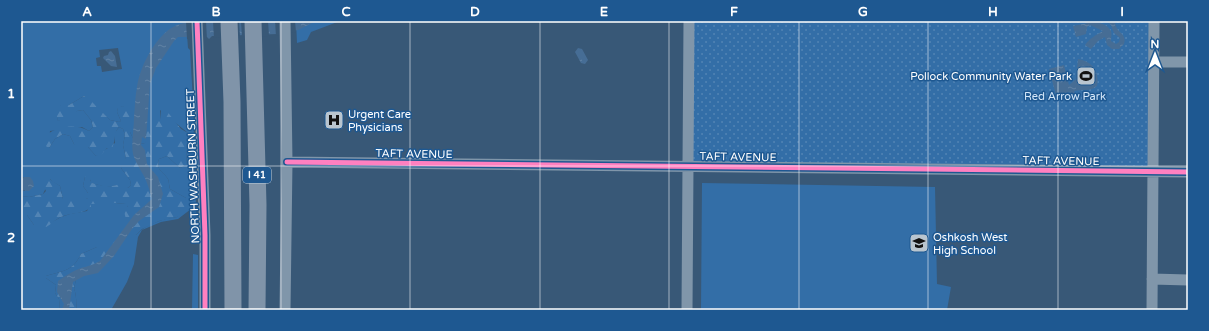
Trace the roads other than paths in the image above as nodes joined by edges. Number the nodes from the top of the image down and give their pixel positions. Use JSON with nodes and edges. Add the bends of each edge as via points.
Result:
{"nodes":[{"id":1,"x":197,"y":21,"type":"edge"},
{"id":2,"x":229,"y":21,"type":"edge"},
{"id":3,"x":253,"y":21,"type":"edge"},
{"id":4,"x":285,"y":21,"type":"edge"},
{"id":5,"x":689,"y":21,"type":"edge"},
{"id":6,"x":1154,"y":21,"type":"edge"},
{"id":7,"x":1154,"y":62,"type":"junction"},
{"id":8,"x":1188,"y":62,"type":"edge"},
{"id":9,"x":287,"y":162,"type":"junction"},
{"id":10,"x":688,"y":166,"type":"junction"},
{"id":11,"x":1152,"y":172,"type":"junction"},
{"id":12,"x":1188,"y":172,"type":"edge"},
{"id":13,"x":1152,"y":279,"type":"junction"},
{"id":14,"x":1188,"y":280,"type":"edge"},
{"id":15,"x":205,"y":310,"type":"edge"},
{"id":16,"x":233,"y":310,"type":"edge"},
{"id":17,"x":257,"y":310,"type":"edge"},
{"id":18,"x":284,"y":310,"type":"edge"},
{"id":19,"x":686,"y":310,"type":"edge"},
{"id":20,"x":1152,"y":310,"type":"edge"}],
"edges":[{"from":1,"to":15,"type":"street","name":"NORTH WASHBURN STREET","via":[[205,235]]},
{"from":2,"to":16,"type":"highway","number":"I 41"},
{"from":3,"to":17,"type":"highway","number":"I 41","via":[[258,205]]},
{"from":4,"to":9,"type":"street"},
{"from":5,"to":10,"type":"street"},
{"from":6,"to":7,"type":"street"},
{"from":7,"to":8,"type":"street"},
{"from":7,"to":11,"type":"street"},
{"from":9,"to":10,"type":"street","name":"TAFT AVENUE"},
{"from":9,"to":18,"type":"street"},
{"from":10,"to":11,"type":"street","name":"TAFT AVENUE"},
{"from":10,"to":19,"type":"street"},
{"from":11,"to":12,"type":"street","name":"TAFT AVENUE"},
{"from":11,"to":13,"type":"street"},
{"from":13,"to":14,"type":"street"},
{"from":13,"to":20,"type":"street"}]}
